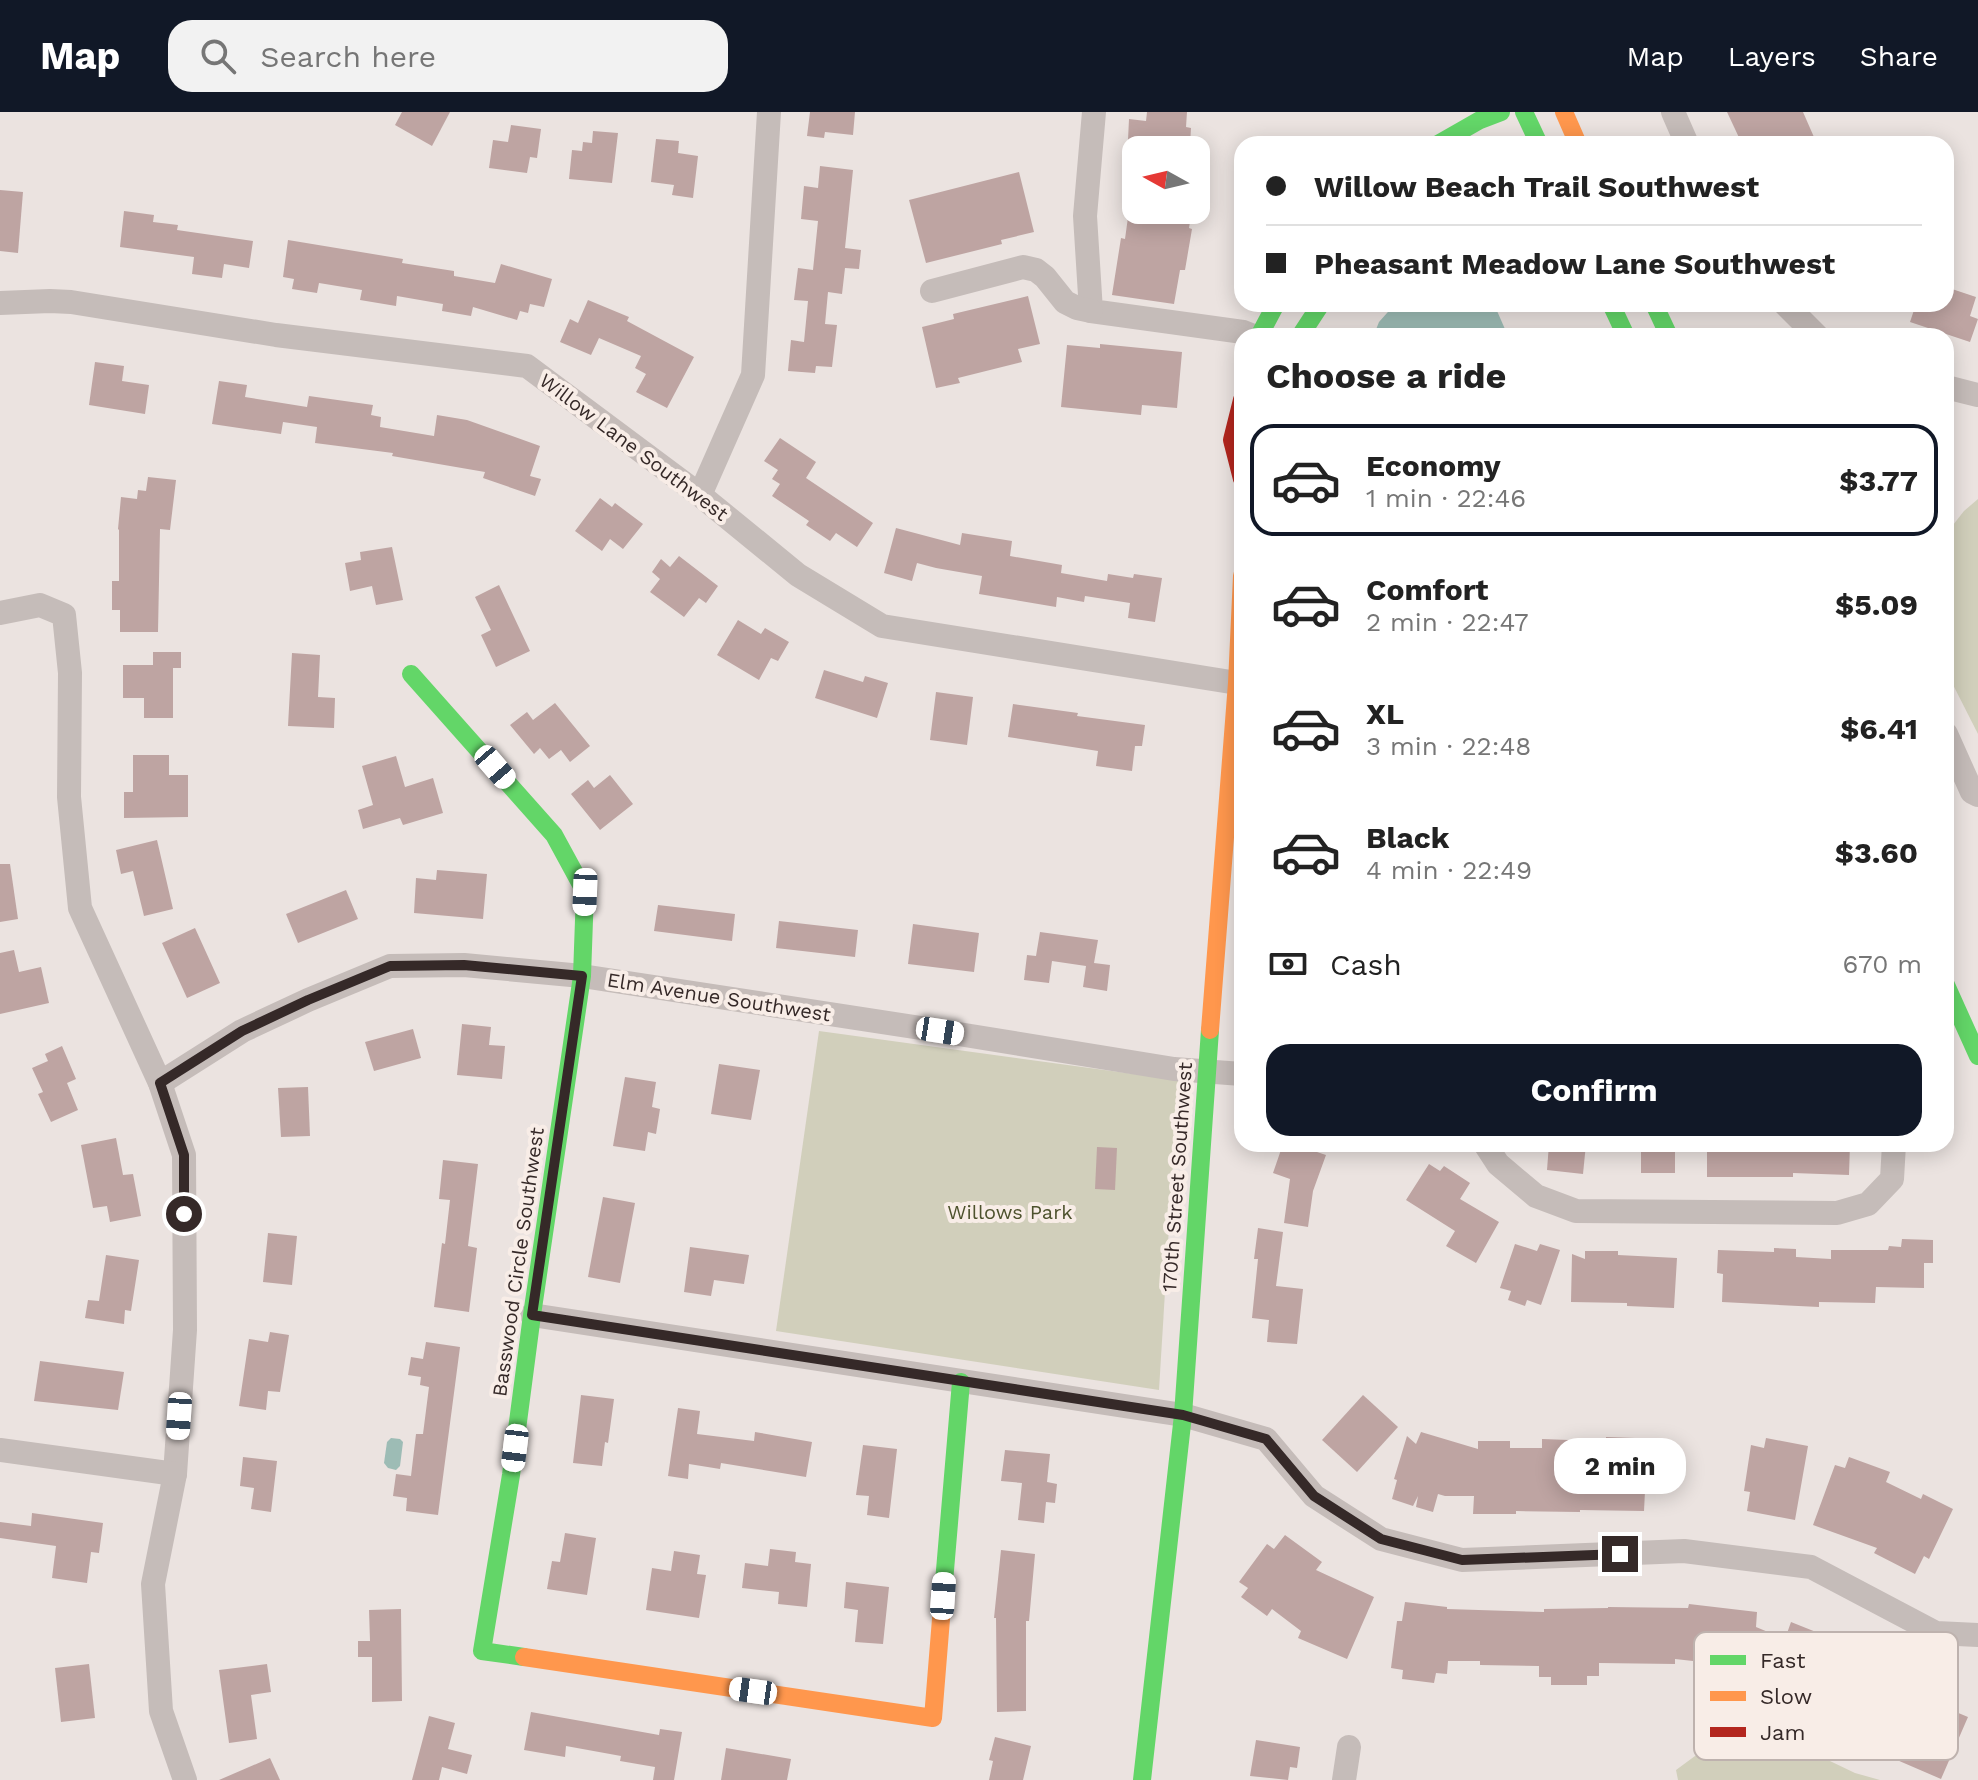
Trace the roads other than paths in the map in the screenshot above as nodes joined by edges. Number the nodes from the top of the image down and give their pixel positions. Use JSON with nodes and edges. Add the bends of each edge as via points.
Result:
{"nodes":[{"id":1,"x":769,"y":112,"type":"edge"},
{"id":2,"x":1094,"y":112,"type":"edge"},
{"id":3,"x":1501,"y":112,"type":"edge"},
{"id":4,"x":1524,"y":112,"type":"edge"},
{"id":5,"x":1673,"y":112,"type":"edge"},
{"id":6,"x":1567,"y":119,"type":"edge"},
{"id":7,"x":1452,"y":136,"type":"edge"},
{"id":8,"x":1533,"y":136,"type":"edge"},
{"id":9,"x":1545,"y":136,"type":"edge"},
{"id":10,"x":1684,"y":136,"type":"edge"},
{"id":11,"x":932,"y":291,"type":"dead end"},
{"id":12,"x":0,"y":303,"type":"edge"},
{"id":13,"x":1091,"y":311,"type":"junction"},
{"id":14,"x":1793,"y":312,"type":"edge"},
{"id":15,"x":1809,"y":328,"type":"edge"},
{"id":16,"x":1234,"y":331,"type":"edge"},
{"id":17,"x":1954,"y":389,"type":"edge"},
{"id":18,"x":1978,"y":395,"type":"edge"},
{"id":19,"x":700,"y":495,"type":"junction"},
{"id":20,"x":0,"y":613,"type":"edge"},
{"id":21,"x":411,"y":674,"type":"dead end"},
{"id":22,"x":1234,"y":683,"type":"edge"},
{"id":23,"x":1234,"y":722,"type":"edge"},
{"id":24,"x":1954,"y":752,"type":"edge"},
{"id":25,"x":1978,"y":795,"type":"edge"},
{"id":26,"x":582,"y":976,"type":"junction"},
{"id":27,"x":1954,"y":1003,"type":"edge"},
{"id":28,"x":1978,"y":1056,"type":"edge"},
{"id":29,"x":1207,"y":1071,"type":"junction"},
{"id":30,"x":1234,"y":1073,"type":"edge"},
{"id":31,"x":160,"y":1083,"type":"junction"},
{"id":32,"x":1490,"y":1152,"type":"edge"},
{"id":33,"x":1894,"y":1152,"type":"edge"},
{"id":34,"x":532,"y":1315,"type":"junction"},
{"id":35,"x":961,"y":1382,"type":"junction"},
{"id":36,"x":1183,"y":1415,"type":"junction"},
{"id":37,"x":0,"y":1450,"type":"edge"},
{"id":38,"x":175,"y":1474,"type":"junction"},
{"id":39,"x":1934,"y":1632,"type":"edge"},
{"id":40,"x":1958,"y":1634,"type":"edge"},
{"id":41,"x":1978,"y":1635,"type":"edge"},
{"id":42,"x":1349,"y":1747,"type":"dead end"},
{"id":43,"x":185,"y":1780,"type":"edge"},
{"id":44,"x":1142,"y":1780,"type":"edge"},
{"id":45,"x":1344,"y":1780,"type":"edge"}],
"edges":[{"from":1,"to":19,"type":"street","via":[[753,375]]},
{"from":2,"to":13,"type":"street","via":[[1085,216]]},
{"from":3,"to":7,"type":"street"},
{"from":4,"to":8,"type":"street"},
{"from":5,"to":10,"type":"street"},
{"from":6,"to":9,"type":"street"},
{"from":11,"to":13,"type":"street","via":[[1023,267],[1045,277],[1065,302]]},
{"from":12,"to":19,"type":"street","name":"Willow Lane Southwest","via":[[71,302],[276,335],[527,366]]},
{"from":13,"to":16,"type":"street"},
{"from":14,"to":15,"type":"street"},
{"from":17,"to":18,"type":"street"},
{"from":19,"to":22,"type":"street","name":"Willow Lane Southwest","via":[[798,575],[882,626]]},
{"from":20,"to":31,"type":"street","via":[[40,605],[64,615],[70,673],[69,797],[80,908]]},
{"from":21,"to":26,"type":"street","name":"Basswood Circle Southwest","via":[[554,835],[585,892]]},
{"from":23,"to":29,"type":"street","name":"170th Street Southwest"},
{"from":24,"to":25,"type":"street"},
{"from":26,"to":29,"type":"street","name":"Elm Avenue Southwest"},
{"from":26,"to":31,"type":"street","name":"Elm Avenue Southwest","via":[[464,965],[390,966],[242,1031]]},
{"from":26,"to":34,"type":"street","name":"Basswood Circle Southwest"},
{"from":27,"to":28,"type":"street"},
{"from":29,"to":30,"type":"street","name":"Elm Avenue Southwest"},
{"from":29,"to":36,"type":"street","name":"170th Street Southwest"},
{"from":31,"to":38,"type":"street","via":[[184,1155],[185,1330]]},
{"from":32,"to":33,"type":"street","via":[[1536,1196],[1576,1211],[1837,1213],[1868,1204],[1892,1179]]},
{"from":34,"to":35,"type":"street"},
{"from":34,"to":35,"type":"street","name":"Basswood Circle Southwest","via":[[482,1651],[933,1718]]},
{"from":35,"to":36,"type":"street"},
{"from":36,"to":39,"type":"street","via":[[1266,1439],[1314,1496],[1381,1539],[1462,1560],[1684,1551],[1811,1567]]},
{"from":36,"to":44,"type":"street","name":"170th Street Southwest"},
{"from":37,"to":38,"type":"street"},
{"from":38,"to":43,"type":"street","via":[[153,1584],[161,1711]]},
{"from":40,"to":41,"type":"street"},
{"from":42,"to":45,"type":"street"}]}
